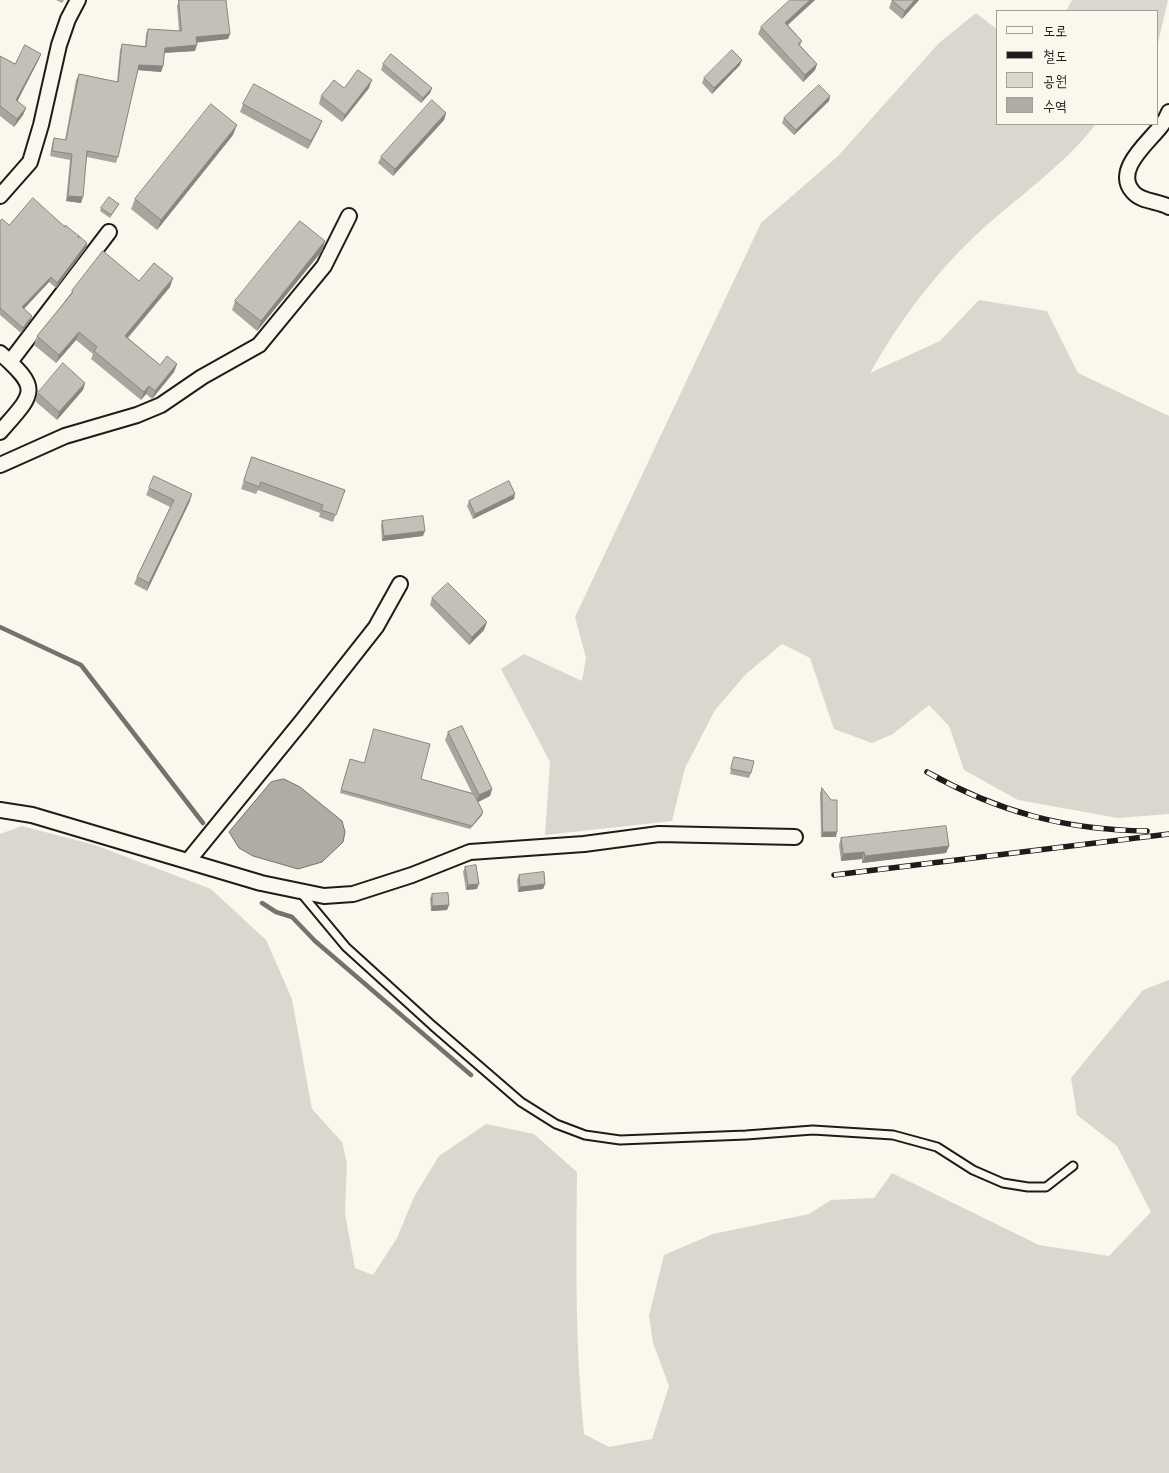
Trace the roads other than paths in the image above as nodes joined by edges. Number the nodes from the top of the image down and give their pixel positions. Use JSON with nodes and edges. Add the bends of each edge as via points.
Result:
{"nodes":[{"id":1,"x":78,"y":0,"type":"edge"},
{"id":2,"x":1169,"y":112,"type":"edge"},
{"id":3,"x":0,"y":196,"type":"edge"},
{"id":4,"x":1169,"y":207,"type":"edge"},
{"id":5,"x":349,"y":216,"type":"dead end"},
{"id":6,"x":110,"y":232,"type":"dead end"},
{"id":7,"x":5,"y":357,"type":"edge"},
{"id":8,"x":0,"y":432,"type":"edge"},
{"id":9,"x":0,"y":465,"type":"edge"},
{"id":10,"x":400,"y":584,"type":"dead end"},
{"id":11,"x":0,"y":810,"type":"edge"},
{"id":12,"x":795,"y":837,"type":"dead end"},
{"id":13,"x":188,"y":861,"type":"junction"},
{"id":14,"x":299,"y":891,"type":"junction"},
{"id":15,"x":1073,"y":1166,"type":"dead end"}],
"edges":[{"from":1,"to":3,"type":"street","via":[[59,45],[30,162]]},
{"from":2,"to":4,"type":"street","via":[[1135,157],[1128,171],[1128,182],[1133,193]]},
{"from":5,"to":9,"type":"street","via":[[324,266],[259,345],[160,405],[65,436]]},
{"from":6,"to":7,"type":"street"},
{"from":7,"to":8,"type":"street","via":[[19,370],[29,386],[29,394]]},
{"from":10,"to":13,"type":"street","via":[[376,627]]},
{"from":11,"to":13,"type":"street","via":[[32,815]]},
{"from":12,"to":14,"type":"street","via":[[659,834],[584,844],[470,852],[353,894],[324,896]]},
{"from":13,"to":14,"type":"street"},
{"from":14,"to":15,"type":"lane","via":[[346,947],[514,1096],[556,1124],[585,1135],[620,1140],[813,1130],[893,1135],[937,1147],[972,1170],[1003,1183],[1028,1187],[1046,1187]]}]}
